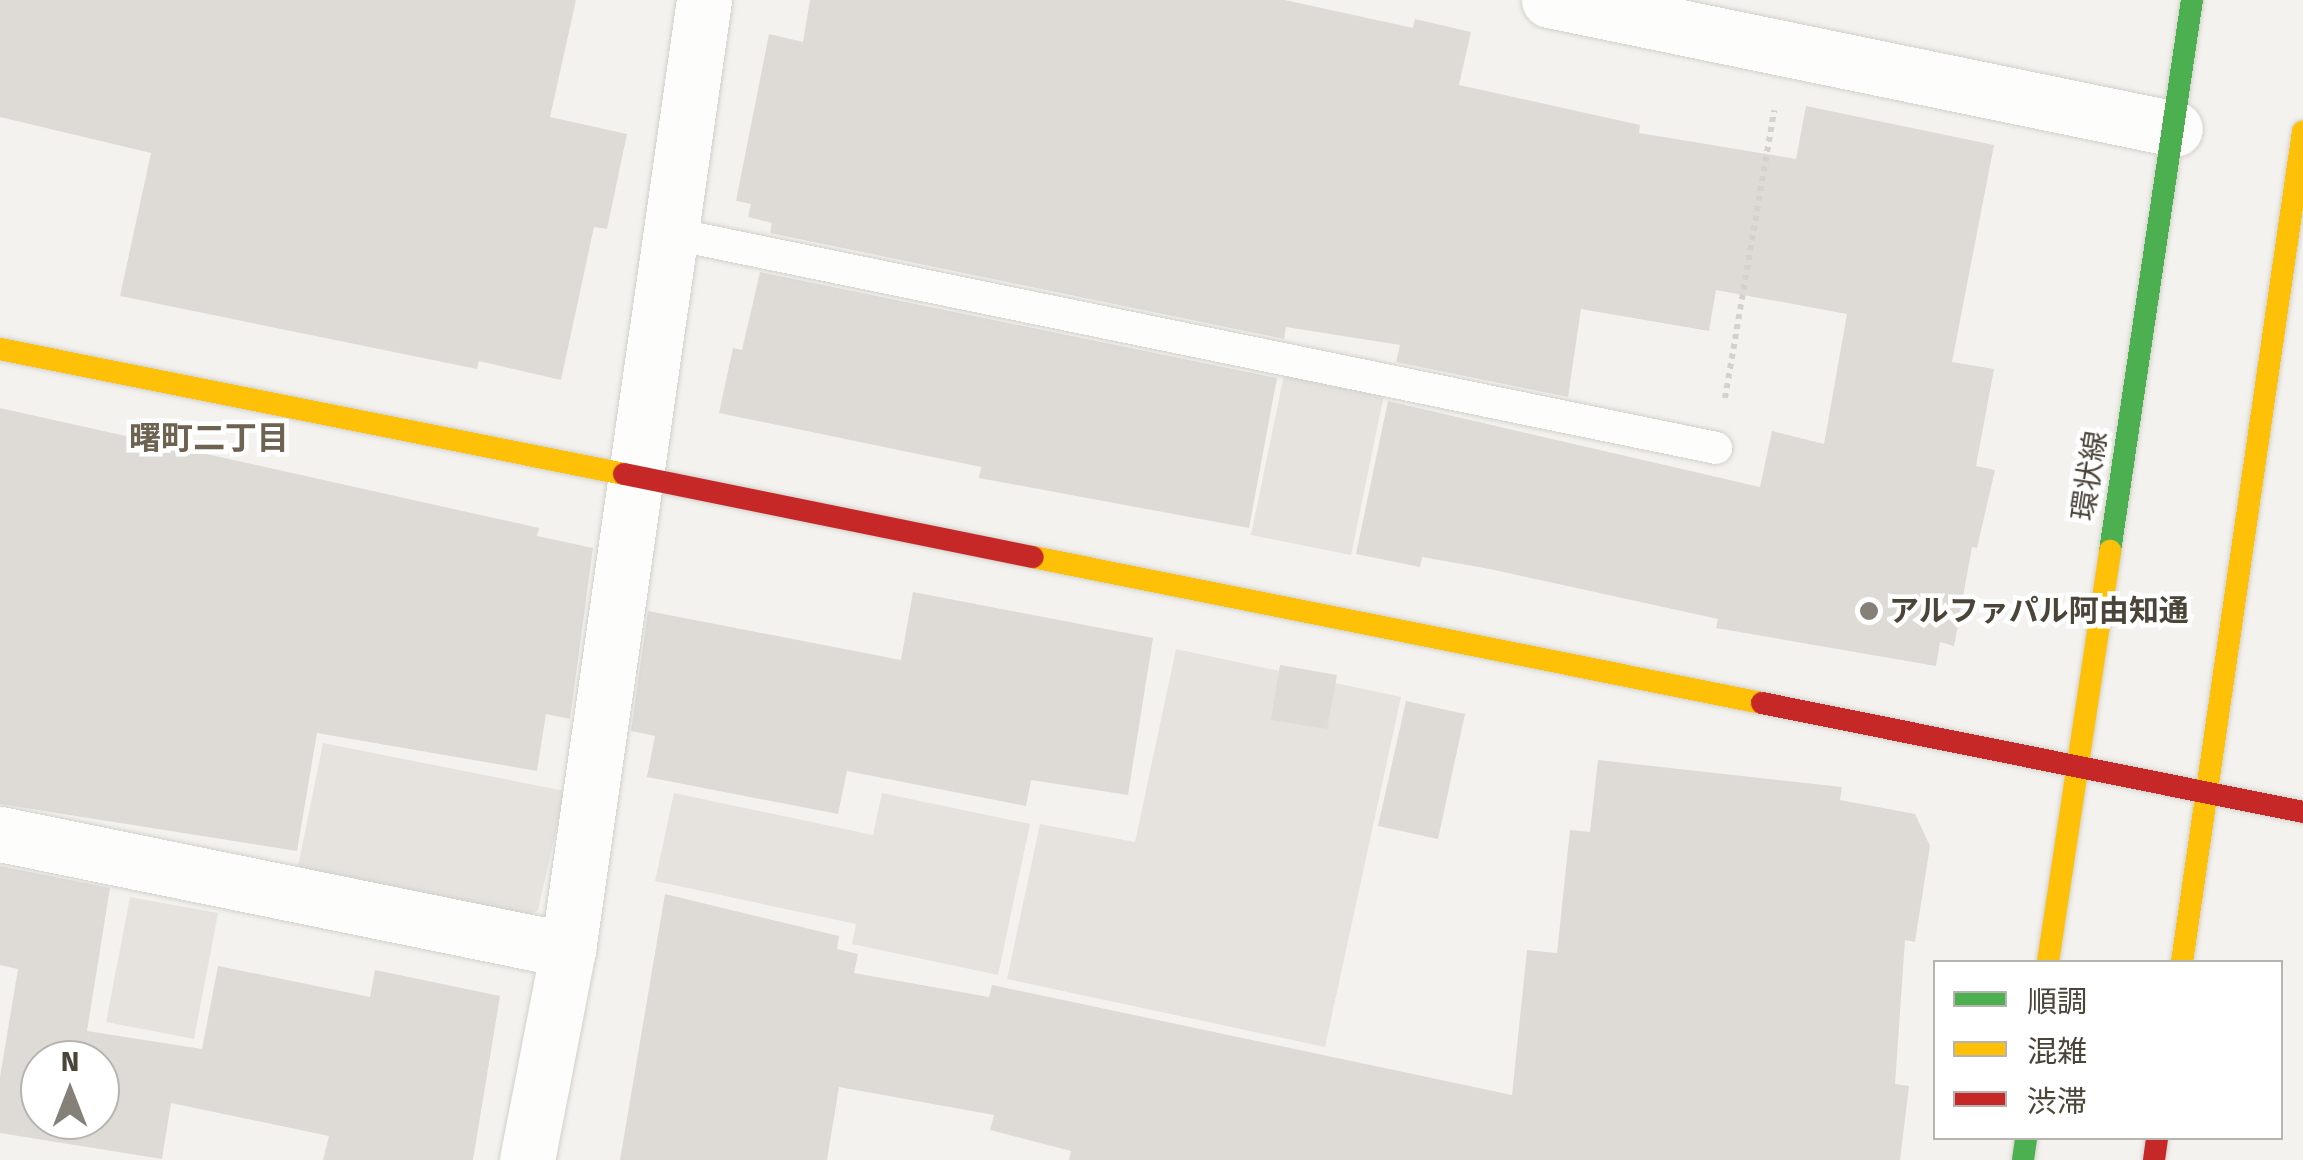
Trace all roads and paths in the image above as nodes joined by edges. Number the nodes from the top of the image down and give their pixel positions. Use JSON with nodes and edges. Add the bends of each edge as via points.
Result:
{"nodes":[{"id":1,"x":704,"y":0,"type":"edge"},
{"id":2,"x":1549,"y":0,"type":"edge"},
{"id":3,"x":2192,"y":0,"type":"edge"},
{"id":4,"x":1614,"y":7,"type":"edge"},
{"id":5,"x":1784,"y":49,"type":"junction"},
{"id":6,"x":2175,"y":129,"type":"junction"},
{"id":7,"x":2302,"y":148,"type":"edge"},
{"id":8,"x":670,"y":233,"type":"junction"},
{"id":9,"x":0,"y":349,"type":"edge"},
{"id":10,"x":1716,"y":448,"type":"joint"},
{"id":11,"x":634,"y":480,"type":"junction"},
{"id":12,"x":2074,"y":763,"type":"junction"},
{"id":13,"x":2207,"y":792,"type":"junction"},
{"id":14,"x":2303,"y":812,"type":"edge"},
{"id":15,"x":0,"y":834,"type":"edge"},
{"id":16,"x":568,"y":950,"type":"junction"},
{"id":17,"x":2048,"y":960,"type":"edge"},
{"id":18,"x":2182,"y":960,"type":"edge"},
{"id":19,"x":526,"y":1160,"type":"edge"}],
"edges":[{"from":1,"to":8,"type":"street"},
{"from":2,"to":4,"type":"street"},
{"from":3,"to":6,"type":"street","name":"環状線"},
{"from":4,"to":5,"type":"street"},
{"from":5,"to":6,"type":"street"},
{"from":5,"to":10,"type":"path"},
{"from":6,"to":12,"type":"street","name":"環状線"},
{"from":7,"to":13,"type":"street"},
{"from":8,"to":10,"type":"lane"},
{"from":8,"to":11,"type":"street"},
{"from":9,"to":11,"type":"street"},
{"from":11,"to":12,"type":"street"},
{"from":11,"to":16,"type":"street"},
{"from":12,"to":13,"type":"street"},
{"from":12,"to":17,"type":"street","name":"環状線"},
{"from":13,"to":14,"type":"street"},
{"from":13,"to":18,"type":"street"},
{"from":15,"to":16,"type":"street"},
{"from":16,"to":19,"type":"street"}]}
